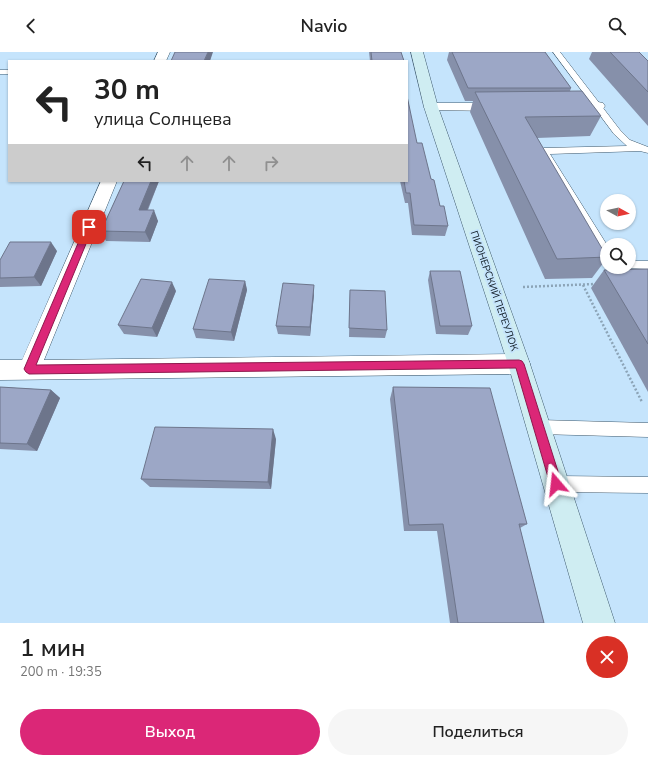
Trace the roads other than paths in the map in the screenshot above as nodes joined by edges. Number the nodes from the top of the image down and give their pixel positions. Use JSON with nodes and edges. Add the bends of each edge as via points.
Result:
{"nodes":[{"id":1,"x":417,"y":52,"type":"edge"},
{"id":2,"x":556,"y":52,"type":"edge"},
{"id":3,"x":551,"y":106,"type":"edge"},
{"id":4,"x":598,"y":106,"type":"junction"},
{"id":5,"x":431,"y":107,"type":"junction"},
{"id":6,"x":512,"y":107,"type":"edge"},
{"id":7,"x":644,"y":149,"type":"edge"},
{"id":8,"x":109,"y":182,"type":"edge"},
{"id":9,"x":600,"y":243,"type":"edge"},
{"id":10,"x":636,"y":265,"type":"edge"},
{"id":11,"x":648,"y":265,"type":"edge"},
{"id":12,"x":519,"y":364,"type":"junction"},
{"id":13,"x":29,"y":369,"type":"junction"},
{"id":14,"x":0,"y":370,"type":"edge"},
{"id":15,"x":539,"y":427,"type":"junction"},
{"id":16,"x":648,"y":430,"type":"edge"},
{"id":17,"x":556,"y":484,"type":"junction"},
{"id":18,"x":648,"y":485,"type":"edge"},
{"id":19,"x":599,"y":623,"type":"edge"}],
"edges":[{"from":1,"to":5,"type":"street","name":"ПИОНЕРСКИЙ ПЕРЕУЛОК"},
{"from":2,"to":4,"type":"lane"},
{"from":3,"to":4,"type":"street"},
{"from":4,"to":7,"type":"lane","via":[[627,142]]},
{"from":5,"to":6,"type":"street"},
{"from":5,"to":12,"type":"street","name":"ПИОНЕРСКИЙ ПЕРЕУЛОК"},
{"from":7,"to":9,"type":"lane","via":[[544,151]]},
{"from":8,"to":13,"type":"street"},
{"from":10,"to":11,"type":"lane"},
{"from":12,"to":13,"type":"street"},
{"from":12,"to":15,"type":"street","name":"ПИОНЕРСКИЙ ПЕРЕУЛОК"},
{"from":13,"to":14,"type":"street"},
{"from":15,"to":16,"type":"lane"},
{"from":15,"to":17,"type":"street","name":"ПИОНЕРСКИЙ ПЕРЕУЛОК"},
{"from":17,"to":18,"type":"lane"},
{"from":17,"to":19,"type":"street","name":"ПИОНЕРСКИЙ ПЕРЕУЛОК"}]}
